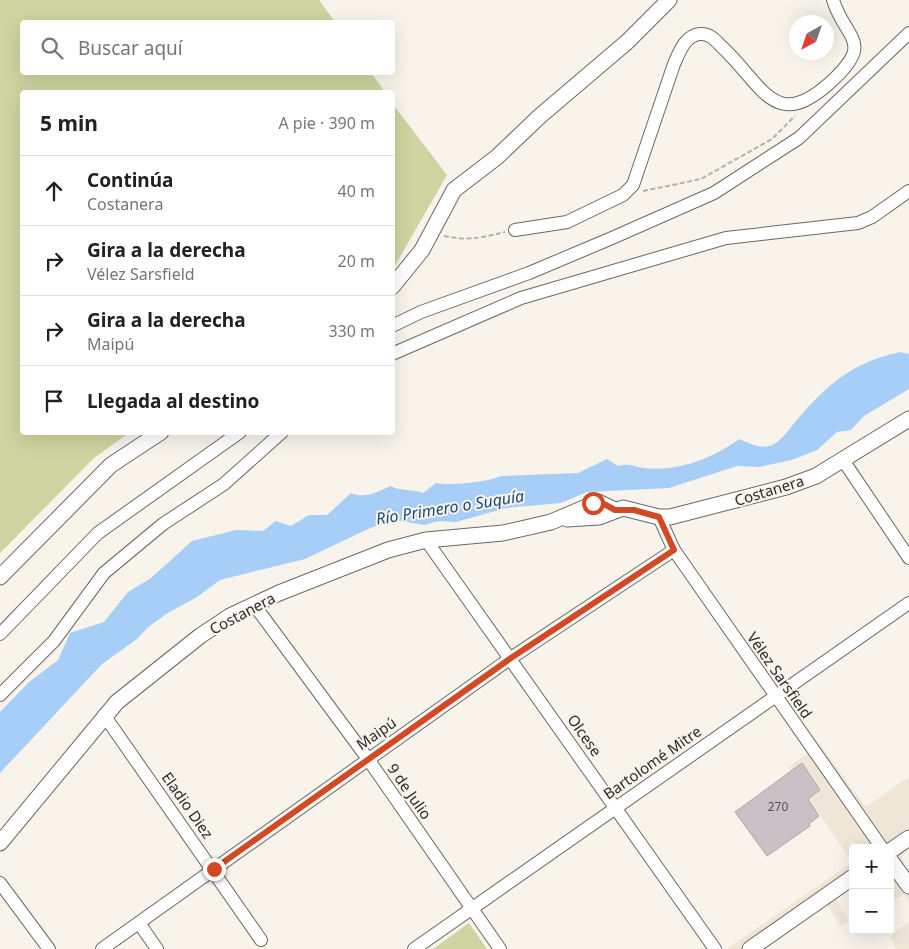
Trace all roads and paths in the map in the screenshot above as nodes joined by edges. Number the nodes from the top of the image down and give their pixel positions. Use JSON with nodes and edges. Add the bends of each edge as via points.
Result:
{"nodes":[{"id":1,"x":669,"y":0,"type":"edge"},
{"id":2,"x":833,"y":0,"type":"edge"},
{"id":3,"x":909,"y":34,"type":"edge"},
{"id":4,"x":812,"y":98,"type":"junction"},
{"id":5,"x":909,"y":191,"type":"edge"},
{"id":6,"x":623,"y":195,"type":"junction"},
{"id":7,"x":514,"y":230,"type":"joint"},
{"id":8,"x":432,"y":234,"type":"junction"},
{"id":9,"x":395,"y":283,"type":"edge"},
{"id":10,"x":395,"y":325,"type":"edge"},
{"id":11,"x":395,"y":353,"type":"edge"},
{"id":12,"x":909,"y":419,"type":"edge"},
{"id":13,"x":156,"y":435,"type":"edge"},
{"id":14,"x":236,"y":435,"type":"edge"},
{"id":15,"x":279,"y":435,"type":"edge"},
{"id":16,"x":843,"y":460,"type":"junction"},
{"id":17,"x":659,"y":517,"type":"junction"},
{"id":18,"x":426,"y":540,"type":"junction"},
{"id":19,"x":674,"y":550,"type":"junction"},
{"id":20,"x":909,"y":558,"type":"edge"},
{"id":21,"x":0,"y":577,"type":"edge"},
{"id":22,"x":909,"y":603,"type":"edge"},
{"id":23,"x":255,"y":606,"type":"junction"},
{"id":24,"x":0,"y":634,"type":"edge"},
{"id":25,"x":511,"y":658,"type":"junction"},
{"id":26,"x":0,"y":695,"type":"edge"},
{"id":27,"x":774,"y":695,"type":"junction"},
{"id":28,"x":104,"y":716,"type":"junction"},
{"id":29,"x":368,"y":759,"type":"junction"},
{"id":30,"x":616,"y":808,"type":"junction"},
{"id":31,"x":909,"y":838,"type":"edge"},
{"id":32,"x":0,"y":842,"type":"edge"},
{"id":33,"x":879,"y":844,"type":"edge"},
{"id":34,"x":894,"y":848,"type":"edge"},
{"id":35,"x":894,"y":865,"type":"edge"},
{"id":36,"x":214,"y":869,"type":"junction"},
{"id":37,"x":849,"y":880,"type":"edge"},
{"id":38,"x":0,"y":883,"type":"edge"},
{"id":39,"x":909,"y":886,"type":"edge"},
{"id":40,"x":471,"y":909,"type":"junction"},
{"id":41,"x":139,"y":923,"type":"junction"},
{"id":42,"x":262,"y":940,"type":"dead end"},
{"id":43,"x":49,"y":949,"type":"edge"},
{"id":44,"x":102,"y":949,"type":"edge"},
{"id":45,"x":157,"y":949,"type":"edge"},
{"id":46,"x":414,"y":949,"type":"edge"},
{"id":47,"x":500,"y":949,"type":"edge"},
{"id":48,"x":715,"y":949,"type":"edge"},
{"id":49,"x":750,"y":949,"type":"edge"}],
"edges":[{"from":1,"to":8,"type":"street","via":[[627,42],[484,169],[454,190]]},
{"from":2,"to":4,"type":"street","via":[[852,35],[853,56],[850,64]]},
{"from":3,"to":10,"type":"street","via":[[799,138],[714,193],[529,273]]},
{"from":4,"to":6,"type":"path","via":[[772,139],[701,178]]},
{"from":4,"to":6,"type":"street","via":[[781,105],[767,97],[710,36],[700,34],[692,37],[682,46],[674,64],[633,185]]},
{"from":5,"to":11,"type":"street","via":[[858,223],[726,238],[521,298]]},
{"from":6,"to":7,"type":"street","via":[[567,222]]},
{"from":7,"to":8,"type":"path","via":[[479,240]]},
{"from":8,"to":9,"type":"street"},
{"from":12,"to":16,"type":"street","name":"Costanera"},
{"from":13,"to":21,"type":"street","via":[[111,465]]},
{"from":14,"to":24,"type":"street","via":[[98,534]]},
{"from":15,"to":26,"type":"street","via":[[224,484],[163,524],[104,573],[54,641]]},
{"from":16,"to":17,"type":"street","name":"Costanera","via":[[816,476],[786,487]]},
{"from":16,"to":20,"type":"street"},
{"from":17,"to":18,"type":"street","name":"Costanera","via":[[634,510],[615,510],[598,502],[563,519],[503,533]]},
{"from":17,"to":19,"type":"street","name":"Vélez Sarsfield"},
{"from":18,"to":23,"type":"street","name":"Costanera","via":[[388,550],[279,593]]},
{"from":18,"to":25,"type":"street","name":"Olcese"},
{"from":19,"to":25,"type":"street","name":"Maipú"},
{"from":19,"to":27,"type":"street","name":"Vélez Sarsfield"},
{"from":22,"to":27,"type":"street","name":"Bartolomé Mitre"},
{"from":23,"to":28,"type":"street","name":"Costanera","via":[[230,616],[200,636]]},
{"from":23,"to":29,"type":"street","name":"9 de Julio"},
{"from":25,"to":29,"type":"street","name":"Maipú"},
{"from":25,"to":30,"type":"street","name":"Olcese"},
{"from":27,"to":30,"type":"street","name":"Bartolomé Mitre"},
{"from":27,"to":33,"type":"street","name":"Vélez Sarsfield"},
{"from":28,"to":32,"type":"street","name":"Costanera"},
{"from":28,"to":36,"type":"street","name":"Eladio Diez"},
{"from":29,"to":36,"type":"street","name":"Maipú"},
{"from":29,"to":40,"type":"street","name":"9 de Julio"},
{"from":30,"to":40,"type":"street","name":"Bartolomé Mitre"},
{"from":30,"to":48,"type":"street","name":"Olcese"},
{"from":31,"to":34,"type":"street"},
{"from":35,"to":39,"type":"street"},
{"from":36,"to":41,"type":"street","name":"Maipú"},
{"from":36,"to":42,"type":"street","name":"Eladio Diez"},
{"from":37,"to":49,"type":"street"},
{"from":38,"to":43,"type":"street"},
{"from":40,"to":46,"type":"street","name":"Bartolomé Mitre"},
{"from":40,"to":47,"type":"street","name":"9 de Julio"},
{"from":41,"to":44,"type":"street","name":"Maipú"},
{"from":41,"to":45,"type":"street"}]}
